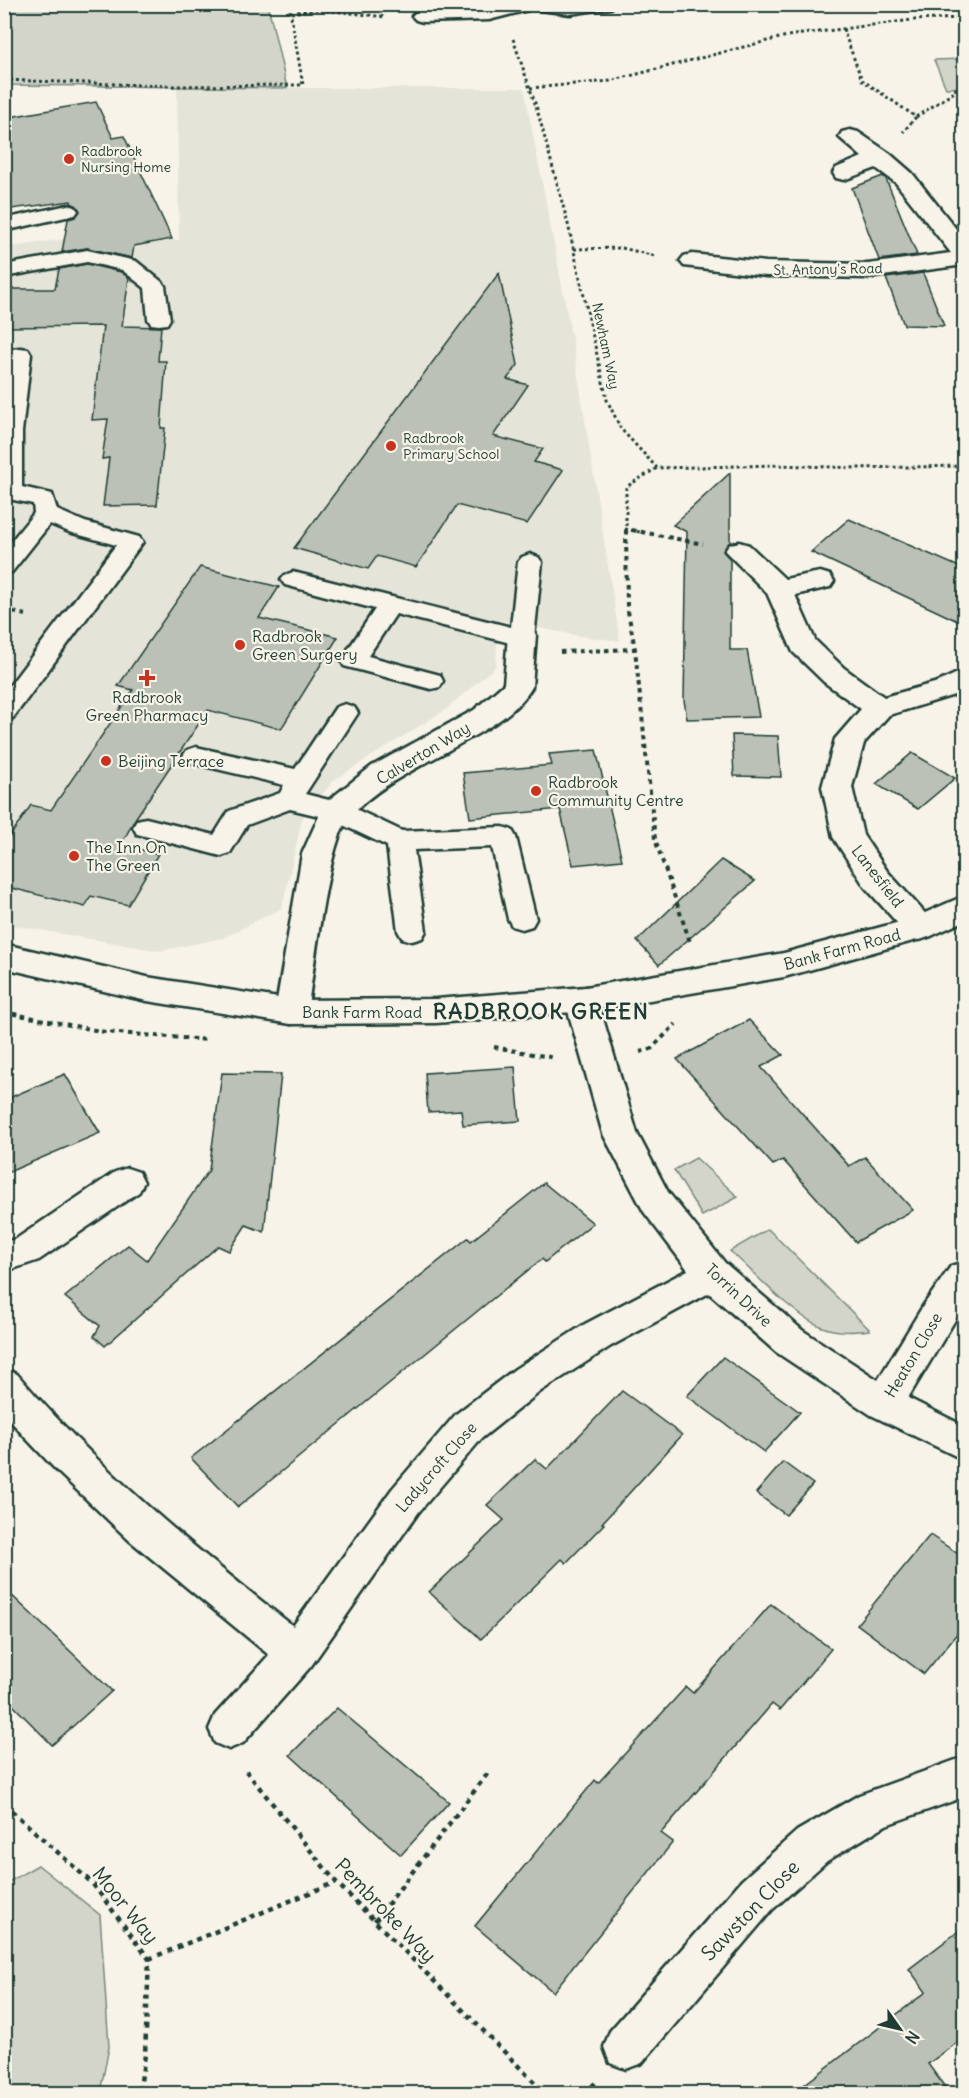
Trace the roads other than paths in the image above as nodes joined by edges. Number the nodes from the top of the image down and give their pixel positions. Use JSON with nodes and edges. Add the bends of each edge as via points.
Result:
{"nodes":[{"id":1,"x":527,"y":4,"type":"edge"},
{"id":2,"x":537,"y":4,"type":"edge"},
{"id":3,"x":604,"y":4,"type":"edge"},
{"id":4,"x":423,"y":16,"type":"road end"},
{"id":5,"x":850,"y":137,"type":"dead end"},
{"id":6,"x":881,"y":158,"type":"junction"},
{"id":7,"x":844,"y":173,"type":"dead end"},
{"id":8,"x":68,"y":212,"type":"dead end"},
{"id":9,"x":4,"y":225,"type":"edge"},
{"id":10,"x":964,"y":256,"type":"edge"},
{"id":11,"x":692,"y":261,"type":"road end"},
{"id":12,"x":4,"y":271,"type":"edge"},
{"id":13,"x":159,"y":319,"type":"dead end"},
{"id":14,"x":20,"y":354,"type":"dead end"},
{"id":15,"x":8,"y":491,"type":"edge"},
{"id":16,"x":46,"y":514,"type":"junction"},
{"id":17,"x":739,"y":551,"type":"road end"},
{"id":18,"x":530,"y":562,"type":"dead end"},
{"id":19,"x":4,"y":567,"type":"edge"},
{"id":20,"x":293,"y":580,"type":"dead end"},
{"id":21,"x":820,"y":581,"type":"dead end"},
{"id":22,"x":779,"y":590,"type":"junction"},
{"id":23,"x":390,"y":605,"type":"junction"},
{"id":24,"x":522,"y":636,"type":"junction"},
{"id":25,"x":964,"y":680,"type":"edge"},
{"id":26,"x":431,"y":681,"type":"dead end"},
{"id":27,"x":879,"y":708,"type":"junction"},
{"id":28,"x":4,"y":712,"type":"edge"},
{"id":29,"x":345,"y":713,"type":"dead end"},
{"id":30,"x":196,"y":756,"type":"dead end"},
{"id":31,"x":295,"y":789,"type":"junction"},
{"id":32,"x":336,"y":811,"type":"junction"},
{"id":33,"x":146,"y":827,"type":"dead end"},
{"id":34,"x":399,"y":841,"type":"junction"},
{"id":35,"x":964,"y":908,"type":"edge"},
{"id":36,"x":522,"y":919,"type":"dead end"},
{"id":37,"x":920,"y":928,"type":"junction"},
{"id":38,"x":412,"y":931,"type":"dead end"},
{"id":39,"x":4,"y":956,"type":"edge"},
{"id":40,"x":586,"y":999,"type":"junction"},
{"id":41,"x":291,"y":1012,"type":"junction"},
{"id":42,"x":127,"y":1182,"type":"dead end"},
{"id":43,"x":4,"y":1257,"type":"edge"},
{"id":44,"x":712,"y":1274,"type":"junction"},
{"id":45,"x":964,"y":1277,"type":"edge"},
{"id":46,"x":4,"y":1385,"type":"edge"},
{"id":47,"x":884,"y":1404,"type":"junction"},
{"id":48,"x":964,"y":1444,"type":"edge"},
{"id":49,"x":297,"y":1653,"type":"junction"},
{"id":50,"x":229,"y":1729,"type":"road end"},
{"id":51,"x":964,"y":1777,"type":"edge"},
{"id":52,"x":626,"y":2047,"type":"dead end"}],
"edges":[{"from":1,"to":4,"type":"street","via":[[503,13]]},
{"from":2,"to":3,"type":"street","via":[[577,9]]},
{"from":5,"to":6,"type":"street"},
{"from":6,"to":7,"type":"street"},
{"from":6,"to":10,"type":"street","via":[[904,178]]},
{"from":8,"to":9,"type":"lane"},
{"from":10,"to":11,"type":"street","name":"St. Antony's Road","via":[[868,271],[766,269]]},
{"from":12,"to":13,"type":"lane","via":[[87,256],[129,265],[155,286]]},
{"from":14,"to":15,"type":"lane"},
{"from":15,"to":16,"type":"lane","via":[[44,499]]},
{"from":16,"to":19,"type":"lane"},
{"from":16,"to":28,"type":"lane","via":[[131,542]]},
{"from":17,"to":22,"type":"street"},
{"from":18,"to":24,"type":"lane"},
{"from":20,"to":23,"type":"lane"},
{"from":21,"to":22,"type":"street"},
{"from":22,"to":27,"type":"street","via":[[803,645],[834,675]]},
{"from":23,"to":24,"type":"lane"},
{"from":23,"to":26,"type":"lane","via":[[353,660]]},
{"from":24,"to":32,"type":"street","name":"Calverton Way","via":[[518,687],[484,717],[383,773]]},
{"from":25,"to":27,"type":"street","via":[[948,689]]},
{"from":27,"to":37,"type":"street","name":"Lanesfield","via":[[850,739],[837,787],[848,837],[876,879]]},
{"from":29,"to":31,"type":"lane"},
{"from":30,"to":31,"type":"lane"},
{"from":31,"to":32,"type":"lane"},
{"from":31,"to":33,"type":"lane","via":[[238,818],[221,846]]},
{"from":32,"to":34,"type":"lane"},
{"from":32,"to":41,"type":"street","name":"Calverton Way","via":[[317,854]]},
{"from":34,"to":36,"type":"lane","via":[[502,837]]},
{"from":34,"to":38,"type":"lane"},
{"from":35,"to":37,"type":"street","name":"Bank Farm Road"},
{"from":37,"to":40,"type":"street","name":"Bank Farm Road","via":[[784,965]]},
{"from":39,"to":41,"type":"street","name":"Bank Farm Road","via":[[147,988]]},
{"from":40,"to":41,"type":"street","name":"Bank Farm Road","via":[[436,1011]]},
{"from":40,"to":44,"type":"street","name":"Torrin Drive","via":[[582,1004],[620,1134],[656,1202]]},
{"from":42,"to":43,"type":"street","via":[[27,1250]]},
{"from":44,"to":47,"type":"street","name":"Torrin Drive","via":[[789,1341]]},
{"from":44,"to":49,"type":"street","name":"Ladycroft Close","via":[[598,1335],[528,1380],[469,1426],[405,1501]]},
{"from":45,"to":47,"type":"street","name":"Heaton Close"},
{"from":46,"to":49,"type":"street","via":[[85,1476],[151,1536]]},
{"from":47,"to":48,"type":"street","name":"Torrin Drive"},
{"from":49,"to":50,"type":"street","name":"Ladycroft Close"},
{"from":51,"to":52,"type":"street","name":"Sawston Close","via":[[874,1809],[812,1846],[758,1895]]}]}
